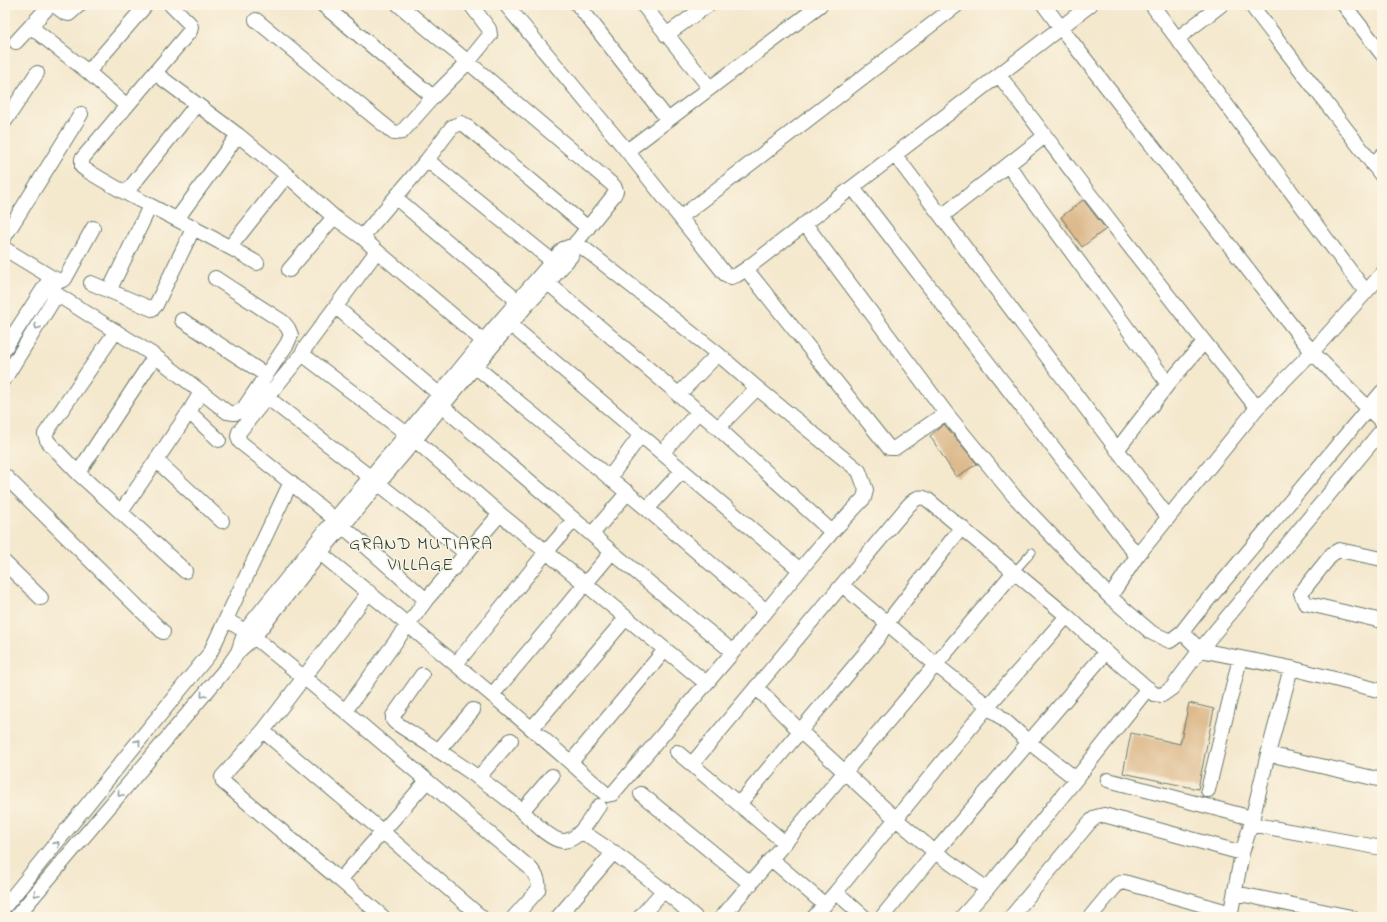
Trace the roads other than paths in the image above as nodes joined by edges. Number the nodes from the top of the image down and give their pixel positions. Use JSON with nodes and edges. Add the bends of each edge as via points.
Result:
{"nodes":[{"id":1,"x":50,"y":5,"type":"edge"},
{"id":2,"x":54,"y":5,"type":"edge"},
{"id":3,"x":79,"y":5,"type":"edge"},
{"id":4,"x":146,"y":5,"type":"edge"},
{"id":5,"x":171,"y":5,"type":"edge"},
{"id":6,"x":323,"y":5,"type":"edge"},
{"id":7,"x":399,"y":5,"type":"edge"},
{"id":8,"x":470,"y":5,"type":"edge"},
{"id":9,"x":506,"y":5,"type":"edge"},
{"id":10,"x":578,"y":5,"type":"edge"},
{"id":11,"x":643,"y":5,"type":"edge"},
{"id":12,"x":708,"y":5,"type":"edge"},
{"id":13,"x":820,"y":5,"type":"edge"},
{"id":14,"x":957,"y":5,"type":"edge"},
{"id":15,"x":1044,"y":5,"type":"edge"},
{"id":16,"x":1090,"y":5,"type":"edge"},
{"id":17,"x":1152,"y":5,"type":"edge"},
{"id":18,"x":1220,"y":5,"type":"edge"},
{"id":19,"x":1251,"y":5,"type":"edge"},
{"id":20,"x":1344,"y":5,"type":"edge"},
{"id":21,"x":256,"y":20,"type":"dead end"},
{"id":22,"x":31,"y":27,"type":"junction"},
{"id":23,"x":1061,"y":28,"type":"junction"},
{"id":24,"x":666,"y":35,"type":"junction"},
{"id":25,"x":1178,"y":38,"type":"junction"},
{"id":26,"x":16,"y":42,"type":"dead end"},
{"id":27,"x":1382,"y":54,"type":"edge"},
{"id":28,"x":468,"y":62,"type":"junction"},
{"id":29,"x":88,"y":72,"type":"junction"},
{"id":30,"x":37,"y":73,"type":"dead end"},
{"id":31,"x":155,"y":73,"type":"junction"},
{"id":32,"x":999,"y":75,"type":"junction"},
{"id":33,"x":710,"y":88,"type":"junction"},
{"id":34,"x":433,"y":97,"type":"junction"},
{"id":35,"x":197,"y":104,"type":"junction"},
{"id":36,"x":127,"y":106,"type":"junction"},
{"id":37,"x":81,"y":114,"type":"dead end"},
{"id":38,"x":668,"y":120,"type":"junction"},
{"id":39,"x":5,"y":121,"type":"edge"},
{"id":40,"x":238,"y":135,"type":"junction"},
{"id":41,"x":1045,"y":136,"type":"junction"},
{"id":42,"x":627,"y":151,"type":"junction"},
{"id":43,"x":895,"y":155,"type":"junction"},
{"id":44,"x":427,"y":160,"type":"junction"},
{"id":45,"x":1378,"y":160,"type":"edge"},
{"id":46,"x":1008,"y":165,"type":"junction"},
{"id":47,"x":287,"y":175,"type":"junction"},
{"id":48,"x":1382,"y":176,"type":"edge"},
{"id":49,"x":852,"y":188,"type":"junction"},
{"id":50,"x":126,"y":193,"type":"junction"},
{"id":51,"x":396,"y":198,"type":"junction"},
{"id":52,"x":150,"y":206,"type":"junction"},
{"id":53,"x":942,"y":216,"type":"junction"},
{"id":54,"x":334,"y":217,"type":"junction"},
{"id":55,"x":680,"y":217,"type":"junction"},
{"id":56,"x":177,"y":219,"type":"junction"},
{"id":57,"x":805,"y":224,"type":"junction"},
{"id":58,"x":194,"y":227,"type":"junction"},
{"id":59,"x":93,"y":228,"type":"dead end"},
{"id":60,"x":588,"y":228,"type":"junction"},
{"id":61,"x":5,"y":236,"type":"edge"},
{"id":62,"x":362,"y":237,"type":"junction"},
{"id":63,"x":575,"y":244,"type":"junction"},
{"id":64,"x":230,"y":247,"type":"junction"},
{"id":65,"x":5,"y":249,"type":"edge"},
{"id":66,"x":377,"y":251,"type":"junction"},
{"id":67,"x":257,"y":263,"type":"dead end"},
{"id":68,"x":557,"y":264,"type":"junction"},
{"id":69,"x":289,"y":270,"type":"dead end"},
{"id":70,"x":746,"y":270,"type":"junction"},
{"id":71,"x":1382,"y":274,"type":"edge"},
{"id":72,"x":216,"y":278,"type":"dead end"},
{"id":73,"x":48,"y":282,"type":"junction"},
{"id":74,"x":91,"y":283,"type":"dead end"},
{"id":75,"x":548,"y":283,"type":"junction"},
{"id":76,"x":108,"y":291,"type":"junction"},
{"id":77,"x":1366,"y":292,"type":"junction"},
{"id":78,"x":57,"y":294,"type":"junction"},
{"id":79,"x":521,"y":304,"type":"junction"},
{"id":80,"x":336,"y":307,"type":"junction"},
{"id":81,"x":182,"y":320,"type":"dead end"},
{"id":82,"x":511,"y":325,"type":"junction"},
{"id":83,"x":116,"y":331,"type":"junction"},
{"id":84,"x":1204,"y":342,"type":"junction"},
{"id":85,"x":487,"y":345,"type":"junction"},
{"id":86,"x":5,"y":348,"type":"edge"},
{"id":87,"x":1312,"y":352,"type":"junction"},
{"id":88,"x":302,"y":354,"type":"junction"},
{"id":89,"x":718,"y":354,"type":"junction"},
{"id":90,"x":155,"y":356,"type":"junction"},
{"id":91,"x":475,"y":366,"type":"junction"},
{"id":92,"x":266,"y":375,"type":"junction"},
{"id":93,"x":5,"y":378,"type":"edge"},
{"id":94,"x":1168,"y":384,"type":"junction"},
{"id":95,"x":757,"y":388,"type":"junction"},
{"id":96,"x":201,"y":392,"type":"junction"},
{"id":97,"x":1382,"y":392,"type":"edge"},
{"id":98,"x":678,"y":395,"type":"junction"},
{"id":99,"x":268,"y":398,"type":"junction"},
{"id":100,"x":443,"y":400,"type":"junction"},
{"id":101,"x":1368,"y":407,"type":"junction"},
{"id":102,"x":1257,"y":408,"type":"junction"},
{"id":103,"x":188,"y":412,"type":"junction"},
{"id":104,"x":699,"y":412,"type":"junction"},
{"id":105,"x":946,"y":413,"type":"junction"},
{"id":106,"x":1382,"y":422,"type":"edge"},
{"id":107,"x":718,"y":428,"type":"junction"},
{"id":108,"x":1382,"y":430,"type":"edge"},
{"id":109,"x":640,"y":436,"type":"junction"},
{"id":110,"x":411,"y":437,"type":"junction"},
{"id":111,"x":219,"y":440,"type":"dead end"},
{"id":112,"x":1117,"y":450,"type":"junction"},
{"id":113,"x":662,"y":453,"type":"junction"},
{"id":114,"x":156,"y":460,"type":"junction"},
{"id":115,"x":682,"y":471,"type":"junction"},
{"id":116,"x":78,"y":473,"type":"junction"},
{"id":117,"x":5,"y":476,"type":"edge"},
{"id":118,"x":610,"y":477,"type":"junction"},
{"id":119,"x":375,"y":481,"type":"junction"},
{"id":120,"x":291,"y":482,"type":"junction"},
{"id":121,"x":628,"y":492,"type":"junction"},
{"id":122,"x":648,"y":508,"type":"junction"},
{"id":123,"x":121,"y":512,"type":"junction"},
{"id":124,"x":500,"y":514,"type":"junction"},
{"id":125,"x":1168,"y":517,"type":"junction"},
{"id":126,"x":574,"y":520,"type":"junction"},
{"id":127,"x":222,"y":521,"type":"dead end"},
{"id":128,"x":339,"y":523,"type":"junction"},
{"id":129,"x":962,"y":527,"type":"junction"},
{"id":130,"x":832,"y":532,"type":"junction"},
{"id":131,"x":592,"y":534,"type":"junction"},
{"id":132,"x":547,"y":551,"type":"junction"},
{"id":133,"x":612,"y":552,"type":"junction"},
{"id":134,"x":1032,"y":552,"type":"dead end"},
{"id":135,"x":320,"y":553,"type":"junction"},
{"id":136,"x":466,"y":553,"type":"junction"},
{"id":137,"x":1137,"y":556,"type":"junction"},
{"id":138,"x":1382,"y":559,"type":"edge"},
{"id":139,"x":5,"y":563,"type":"edge"},
{"id":140,"x":800,"y":570,"type":"junction"},
{"id":141,"x":185,"y":571,"type":"dead end"},
{"id":142,"x":1014,"y":572,"type":"junction"},
{"id":143,"x":586,"y":583,"type":"junction"},
{"id":144,"x":842,"y":585,"type":"junction"},
{"id":145,"x":369,"y":592,"type":"junction"},
{"id":146,"x":1110,"y":597,"type":"junction"},
{"id":147,"x":42,"y":598,"type":"dead end"},
{"id":148,"x":426,"y":600,"type":"junction"},
{"id":149,"x":766,"y":611,"type":"junction"},
{"id":150,"x":1067,"y":616,"type":"junction"},
{"id":151,"x":626,"y":618,"type":"junction"},
{"id":152,"x":227,"y":620,"type":"junction"},
{"id":153,"x":1382,"y":621,"type":"edge"},
{"id":154,"x":887,"y":623,"type":"junction"},
{"id":155,"x":408,"y":624,"type":"junction"},
{"id":156,"x":163,"y":632,"type":"dead end"},
{"id":157,"x":1182,"y":632,"type":"junction"},
{"id":158,"x":249,"y":634,"type":"junction"},
{"id":159,"x":665,"y":650,"type":"junction"},
{"id":160,"x":1200,"y":650,"type":"junction"},
{"id":161,"x":733,"y":652,"type":"junction"},
{"id":162,"x":1106,"y":652,"type":"junction"},
{"id":163,"x":210,"y":653,"type":"junction"},
{"id":164,"x":1240,"y":658,"type":"junction"},
{"id":165,"x":456,"y":664,"type":"junction"},
{"id":166,"x":935,"y":664,"type":"junction"},
{"id":167,"x":228,"y":665,"type":"junction"},
{"id":168,"x":1291,"y":668,"type":"junction"},
{"id":169,"x":422,"y":675,"type":"dead end"},
{"id":170,"x":303,"y":678,"type":"junction"},
{"id":171,"x":706,"y":683,"type":"junction"},
{"id":172,"x":756,"y":688,"type":"junction"},
{"id":173,"x":1148,"y":688,"type":"junction"},
{"id":174,"x":1382,"y":690,"type":"edge"},
{"id":175,"x":492,"y":695,"type":"junction"},
{"id":176,"x":988,"y":706,"type":"junction"},
{"id":177,"x":473,"y":710,"type":"dead end"},
{"id":178,"x":345,"y":711,"type":"junction"},
{"id":179,"x":532,"y":728,"type":"junction"},
{"id":180,"x":262,"y":731,"type":"junction"},
{"id":181,"x":801,"y":732,"type":"junction"},
{"id":182,"x":511,"y":740,"type":"dead end"},
{"id":183,"x":1029,"y":742,"type":"junction"},
{"id":184,"x":438,"y":751,"type":"junction"},
{"id":185,"x":677,"y":752,"type":"dead end"},
{"id":186,"x":1268,"y":754,"type":"junction"},
{"id":187,"x":571,"y":762,"type":"junction"},
{"id":188,"x":692,"y":764,"type":"junction"},
{"id":189,"x":844,"y":771,"type":"junction"},
{"id":190,"x":552,"y":776,"type":"dead end"},
{"id":191,"x":478,"y":778,"type":"junction"},
{"id":192,"x":1076,"y":779,"type":"junction"},
{"id":193,"x":1108,"y":780,"type":"dead end"},
{"id":194,"x":1382,"y":780,"type":"edge"},
{"id":195,"x":427,"y":781,"type":"junction"},
{"id":196,"x":1208,"y":790,"type":"dead end"},
{"id":197,"x":641,"y":794,"type":"dead end"},
{"id":198,"x":739,"y":804,"type":"junction"},
{"id":199,"x":599,"y":806,"type":"dead end"},
{"id":200,"x":522,"y":811,"type":"junction"},
{"id":201,"x":896,"y":819,"type":"junction"},
{"id":202,"x":1252,"y":821,"type":"junction"},
{"id":203,"x":581,"y":831,"type":"junction"},
{"id":204,"x":383,"y":832,"type":"junction"},
{"id":205,"x":785,"y":843,"type":"junction"},
{"id":206,"x":1382,"y":848,"type":"edge"},
{"id":207,"x":614,"y":852,"type":"junction"},
{"id":208,"x":935,"y":852,"type":"junction"},
{"id":209,"x":1242,"y":853,"type":"junction"},
{"id":210,"x":771,"y":859,"type":"junction"},
{"id":211,"x":38,"y":866,"type":"junction"},
{"id":212,"x":50,"y":876,"type":"junction"},
{"id":213,"x":340,"y":880,"type":"junction"},
{"id":214,"x":751,"y":884,"type":"junction"},
{"id":215,"x":986,"y":889,"type":"junction"},
{"id":216,"x":664,"y":890,"type":"junction"},
{"id":217,"x":836,"y":892,"type":"junction"},
{"id":218,"x":1235,"y":893,"type":"junction"},
{"id":219,"x":825,"y":905,"type":"junction"},
{"id":220,"x":5,"y":906,"type":"edge"},
{"id":221,"x":1230,"y":915,"type":"edge"},
{"id":222,"x":16,"y":917,"type":"edge"},
{"id":223,"x":383,"y":917,"type":"edge"},
{"id":224,"x":481,"y":917,"type":"edge"},
{"id":225,"x":514,"y":917,"type":"edge"},
{"id":226,"x":558,"y":917,"type":"edge"},
{"id":227,"x":640,"y":917,"type":"edge"},
{"id":228,"x":695,"y":917,"type":"edge"},
{"id":229,"x":722,"y":917,"type":"edge"},
{"id":230,"x":814,"y":917,"type":"edge"},
{"id":231,"x":864,"y":917,"type":"edge"},
{"id":232,"x":882,"y":917,"type":"edge"},
{"id":233,"x":962,"y":917,"type":"edge"},
{"id":234,"x":1011,"y":917,"type":"edge"},
{"id":235,"x":1090,"y":917,"type":"edge"},
{"id":236,"x":1351,"y":917,"type":"edge"}],
"edges":[{"from":1,"to":22,"type":"street"},
{"from":2,"to":3,"type":"street","via":[[69,14]]},
{"from":4,"to":29,"type":"street"},
{"from":5,"to":31,"type":"street","via":[[187,20],[191,27],[190,32]]},
{"from":6,"to":34,"type":"street"},
{"from":7,"to":28,"type":"street"},
{"from":8,"to":28,"type":"street","via":[[490,35]]},
{"from":9,"to":42,"type":"street"},
{"from":10,"to":38,"type":"street"},
{"from":11,"to":24,"type":"street"},
{"from":12,"to":24,"type":"street"},
{"from":13,"to":33,"type":"street"},
{"from":14,"to":55,"type":"street"},
{"from":15,"to":23,"type":"street"},
{"from":16,"to":23,"type":"street"},
{"from":17,"to":25,"type":"street"},
{"from":18,"to":25,"type":"street"},
{"from":19,"to":45,"type":"street"},
{"from":20,"to":27,"type":"street"},
{"from":21,"to":34,"type":"street","via":[[394,133],[402,132]]},
{"from":22,"to":26,"type":"street"},
{"from":22,"to":29,"type":"street"},
{"from":23,"to":32,"type":"street"},
{"from":23,"to":87,"type":"street"},
{"from":24,"to":33,"type":"street"},
{"from":25,"to":77,"type":"street"},
{"from":28,"to":34,"type":"street"},
{"from":28,"to":60,"type":"street","via":[[614,186],[614,195]]},
{"from":29,"to":36,"type":"street"},
{"from":30,"to":39,"type":"street"},
{"from":31,"to":35,"type":"street"},
{"from":31,"to":36,"type":"street"},
{"from":32,"to":41,"type":"street"},
{"from":32,"to":43,"type":"street"},
{"from":33,"to":38,"type":"street"},
{"from":35,"to":40,"type":"street"},
{"from":35,"to":50,"type":"street"},
{"from":36,"to":50,"type":"street","via":[[81,162],[86,170]]},
{"from":37,"to":61,"type":"street"},
{"from":38,"to":42,"type":"street"},
{"from":40,"to":47,"type":"street"},
{"from":40,"to":56,"type":"street"},
{"from":41,"to":46,"type":"street"},
{"from":41,"to":84,"type":"street"},
{"from":42,"to":55,"type":"street"},
{"from":43,"to":49,"type":"street"},
{"from":43,"to":53,"type":"street"},
{"from":44,"to":51,"type":"street"},
{"from":44,"to":60,"type":"street","via":[[452,127],[461,123]]},
{"from":44,"to":68,"type":"street"},
{"from":45,"to":48,"type":"street"},
{"from":46,"to":53,"type":"street"},
{"from":46,"to":94,"type":"street"},
{"from":47,"to":54,"type":"street"},
{"from":47,"to":64,"type":"street"},
{"from":49,"to":57,"type":"street"},
{"from":49,"to":137,"type":"street"},
{"from":50,"to":52,"type":"street"},
{"from":51,"to":62,"type":"street"},
{"from":51,"to":79,"type":"street"},
{"from":52,"to":56,"type":"street"},
{"from":52,"to":76,"type":"street"},
{"from":53,"to":112,"type":"street"},
{"from":54,"to":62,"type":"street"},
{"from":54,"to":69,"type":"street"},
{"from":55,"to":70,"type":"street","via":[[725,274],[731,277]]},
{"from":56,"to":58,"type":"street"},
{"from":57,"to":70,"type":"street"},
{"from":57,"to":105,"type":"street"},
{"from":58,"to":64,"type":"street"},
{"from":58,"to":76,"type":"street","via":[[154,308]]},
{"from":59,"to":73,"type":"street","via":[[63,281]]},
{"from":60,"to":63,"type":"street"},
{"from":62,"to":66,"type":"street"},
{"from":63,"to":68,"type":"street","via":[[570,256]]},
{"from":63,"to":89,"type":"street"},
{"from":64,"to":67,"type":"street"},
{"from":65,"to":73,"type":"street"},
{"from":66,"to":80,"type":"street"},
{"from":66,"to":85,"type":"street"},
{"from":68,"to":75,"type":"street"},
{"from":68,"to":79,"type":"street"},
{"from":70,"to":105,"type":"street","via":[[889,448],[895,448]]},
{"from":71,"to":77,"type":"street"},
{"from":72,"to":92,"type":"street","via":[[283,322],[288,328],[291,335],[287,344]]},
{"from":73,"to":78,"type":"street"},
{"from":73,"to":86,"type":"street"},
{"from":74,"to":76,"type":"street"},
{"from":75,"to":79,"type":"street"},
{"from":75,"to":98,"type":"street"},
{"from":77,"to":87,"type":"street"},
{"from":78,"to":83,"type":"street"},
{"from":78,"to":93,"type":"street","one_way":true},
{"from":79,"to":82,"type":"street"},
{"from":79,"to":85,"type":"street"},
{"from":80,"to":88,"type":"street"},
{"from":80,"to":100,"type":"street"},
{"from":81,"to":92,"type":"street"},
{"from":82,"to":85,"type":"street"},
{"from":82,"to":109,"type":"street"},
{"from":83,"to":90,"type":"street"},
{"from":83,"to":116,"type":"street","via":[[45,434],[51,445]]},
{"from":84,"to":94,"type":"street"},
{"from":84,"to":102,"type":"street"},
{"from":85,"to":91,"type":"street"},
{"from":85,"to":100,"type":"street"},
{"from":87,"to":101,"type":"street"},
{"from":87,"to":102,"type":"street"},
{"from":88,"to":99,"type":"street"},
{"from":88,"to":110,"type":"street"},
{"from":89,"to":95,"type":"street"},
{"from":89,"to":98,"type":"street"},
{"from":90,"to":96,"type":"street"},
{"from":90,"to":116,"type":"street"},
{"from":91,"to":100,"type":"street"},
{"from":91,"to":118,"type":"street"},
{"from":92,"to":96,"type":"street","via":[[238,413],[227,412]]},
{"from":94,"to":112,"type":"street"},
{"from":95,"to":107,"type":"street"},
{"from":95,"to":130,"type":"street","via":[[859,471],[866,490],[864,498]]},
{"from":96,"to":103,"type":"street"},
{"from":97,"to":101,"type":"street"},
{"from":98,"to":104,"type":"street"},
{"from":99,"to":119,"type":"street"},
{"from":99,"to":120,"type":"street","via":[[239,432],[239,439]]},
{"from":100,"to":110,"type":"street"},
{"from":100,"to":126,"type":"street"},
{"from":101,"to":106,"type":"street"},
{"from":101,"to":157,"type":"street"},
{"from":102,"to":125,"type":"street"},
{"from":103,"to":111,"type":"street"},
{"from":103,"to":114,"type":"street"},
{"from":104,"to":107,"type":"street"},
{"from":104,"to":113,"type":"street"},
{"from":105,"to":146,"type":"street","via":[[1014,496]]},
{"from":107,"to":130,"type":"street"},
{"from":108,"to":160,"type":"street"},
{"from":109,"to":113,"type":"street"},
{"from":109,"to":118,"type":"street"},
{"from":110,"to":119,"type":"street"},
{"from":110,"to":124,"type":"street"},
{"from":112,"to":125,"type":"street"},
{"from":113,"to":115,"type":"street"},
{"from":114,"to":123,"type":"street"},
{"from":114,"to":127,"type":"street"},
{"from":115,"to":122,"type":"street"},
{"from":115,"to":140,"type":"street"},
{"from":116,"to":123,"type":"street"},
{"from":117,"to":156,"type":"street"},
{"from":118,"to":121,"type":"street"},
{"from":119,"to":128,"type":"street"},
{"from":119,"to":136,"type":"street"},
{"from":120,"to":128,"type":"street"},
{"from":120,"to":152,"type":"street"},
{"from":121,"to":122,"type":"street"},
{"from":121,"to":131,"type":"street"},
{"from":122,"to":149,"type":"street"},
{"from":123,"to":141,"type":"street"},
{"from":124,"to":132,"type":"street"},
{"from":124,"to":136,"type":"street"},
{"from":125,"to":137,"type":"street"},
{"from":126,"to":131,"type":"street"},
{"from":126,"to":132,"type":"street"},
{"from":128,"to":135,"type":"street"},
{"from":128,"to":148,"type":"street"},
{"from":128,"to":158,"type":"street"},
{"from":129,"to":142,"type":"street"},
{"from":129,"to":144,"type":"street","via":[[924,497],[920,497],[908,506]]},
{"from":129,"to":154,"type":"street"},
{"from":130,"to":140,"type":"street"},
{"from":131,"to":133,"type":"street"},
{"from":132,"to":143,"type":"street"},
{"from":132,"to":165,"type":"street"},
{"from":133,"to":143,"type":"street"},
{"from":133,"to":161,"type":"street"},
{"from":134,"to":142,"type":"lane"},
{"from":135,"to":145,"type":"street"},
{"from":135,"to":158,"type":"street"},
{"from":136,"to":148,"type":"street"},
{"from":137,"to":146,"type":"street"},
{"from":138,"to":153,"type":"street","via":[[1339,550],[1332,554],[1302,593],[1305,603]]},
{"from":139,"to":147,"type":"street"},
{"from":140,"to":149,"type":"street"},
{"from":142,"to":150,"type":"street"},
{"from":142,"to":166,"type":"street"},
{"from":143,"to":151,"type":"street"},
{"from":143,"to":175,"type":"street"},
{"from":144,"to":154,"type":"street"},
{"from":144,"to":172,"type":"street"},
{"from":145,"to":155,"type":"street"},
{"from":145,"to":170,"type":"street"},
{"from":146,"to":157,"type":"street","via":[[1152,633],[1170,641]]},
{"from":148,"to":155,"type":"street"},
{"from":149,"to":161,"type":"street"},
{"from":150,"to":162,"type":"street"},
{"from":150,"to":176,"type":"street"},
{"from":151,"to":159,"type":"street"},
{"from":151,"to":179,"type":"street"},
{"from":152,"to":158,"type":"street"},
{"from":152,"to":163,"type":"street"},
{"from":154,"to":166,"type":"street"},
{"from":154,"to":181,"type":"street","via":[[878,638]]},
{"from":155,"to":165,"type":"street"},
{"from":155,"to":178,"type":"street"},
{"from":157,"to":160,"type":"street"},
{"from":158,"to":167,"type":"street"},
{"from":158,"to":170,"type":"street"},
{"from":159,"to":171,"type":"street"},
{"from":159,"to":187,"type":"street"},
{"from":160,"to":164,"type":"street"},
{"from":160,"to":173,"type":"street","via":[[1172,688],[1162,695],[1154,694]]},
{"from":161,"to":171,"type":"street"},
{"from":162,"to":173,"type":"street"},
{"from":162,"to":183,"type":"street"},
{"from":163,"to":167,"type":"street"},
{"from":211,"to":163,"type":"street","one_way":true},
{"from":164,"to":168,"type":"street"},
{"from":164,"to":196,"type":"street"},
{"from":165,"to":175,"type":"street"},
{"from":166,"to":176,"type":"street"},
{"from":166,"to":189,"type":"street"},
{"from":167,"to":212,"type":"street","one_way":true},
{"from":168,"to":174,"type":"street"},
{"from":168,"to":186,"type":"street"},
{"from":169,"to":184,"type":"street","via":[[393,716],[393,720]]},
{"from":170,"to":178,"type":"street"},
{"from":170,"to":180,"type":"street"},
{"from":171,"to":187,"type":"street","via":[[612,794],[607,795]]},
{"from":172,"to":181,"type":"street"},
{"from":172,"to":188,"type":"street"},
{"from":173,"to":192,"type":"street"},
{"from":175,"to":179,"type":"street"},
{"from":176,"to":183,"type":"street"},
{"from":176,"to":201,"type":"street"},
{"from":177,"to":184,"type":"street"},
{"from":178,"to":195,"type":"street"},
{"from":179,"to":187,"type":"street"},
{"from":180,"to":204,"type":"street"},
{"from":180,"to":213,"type":"street","via":[[222,777],[223,782]]},
{"from":181,"to":189,"type":"street"},
{"from":181,"to":198,"type":"street"},
{"from":182,"to":191,"type":"street"},
{"from":183,"to":192,"type":"street"},
{"from":183,"to":208,"type":"street"},
{"from":184,"to":191,"type":"street"},
{"from":185,"to":188,"type":"street"},
{"from":186,"to":194,"type":"street"},
{"from":186,"to":202,"type":"street"},
{"from":188,"to":198,"type":"street"},
{"from":189,"to":201,"type":"street"},
{"from":189,"to":205,"type":"street"},
{"from":190,"to":200,"type":"street"},
{"from":191,"to":200,"type":"street"},
{"from":192,"to":215,"type":"street"},
{"from":193,"to":202,"type":"street"},
{"from":195,"to":204,"type":"street"},
{"from":195,"to":225,"type":"street","via":[[534,873],[539,885],[538,890]]},
{"from":197,"to":214,"type":"street"},
{"from":198,"to":205,"type":"street"},
{"from":199,"to":203,"type":"street"},
{"from":200,"to":203,"type":"street","via":[[556,839],[571,839]]},
{"from":201,"to":208,"type":"street"},
{"from":201,"to":217,"type":"street"},
{"from":202,"to":206,"type":"street"},
{"from":202,"to":209,"type":"street"},
{"from":203,"to":207,"type":"street"},
{"from":204,"to":213,"type":"street"},
{"from":204,"to":224,"type":"street"},
{"from":205,"to":210,"type":"street"},
{"from":207,"to":216,"type":"street"},
{"from":207,"to":226,"type":"street"},
{"from":208,"to":215,"type":"street"},
{"from":208,"to":232,"type":"street"},
{"from":209,"to":218,"type":"street"},
{"from":209,"to":234,"type":"street","via":[[1104,815],[1096,817]]},
{"from":210,"to":214,"type":"street"},
{"from":210,"to":219,"type":"street"},
{"from":211,"to":212,"type":"street"},
{"from":211,"to":220,"type":"street"},
{"from":212,"to":222,"type":"street","one_way":true},
{"from":213,"to":223,"type":"street"},
{"from":214,"to":229,"type":"street"},
{"from":215,"to":233,"type":"street"},
{"from":216,"to":227,"type":"street"},
{"from":216,"to":228,"type":"street"},
{"from":217,"to":219,"type":"street"},
{"from":217,"to":231,"type":"street"},
{"from":218,"to":221,"type":"street"},
{"from":218,"to":236,"type":"street"},
{"from":219,"to":230,"type":"street"},
{"from":221,"to":235,"type":"street","via":[[1124,882],[1114,888]]}]}
